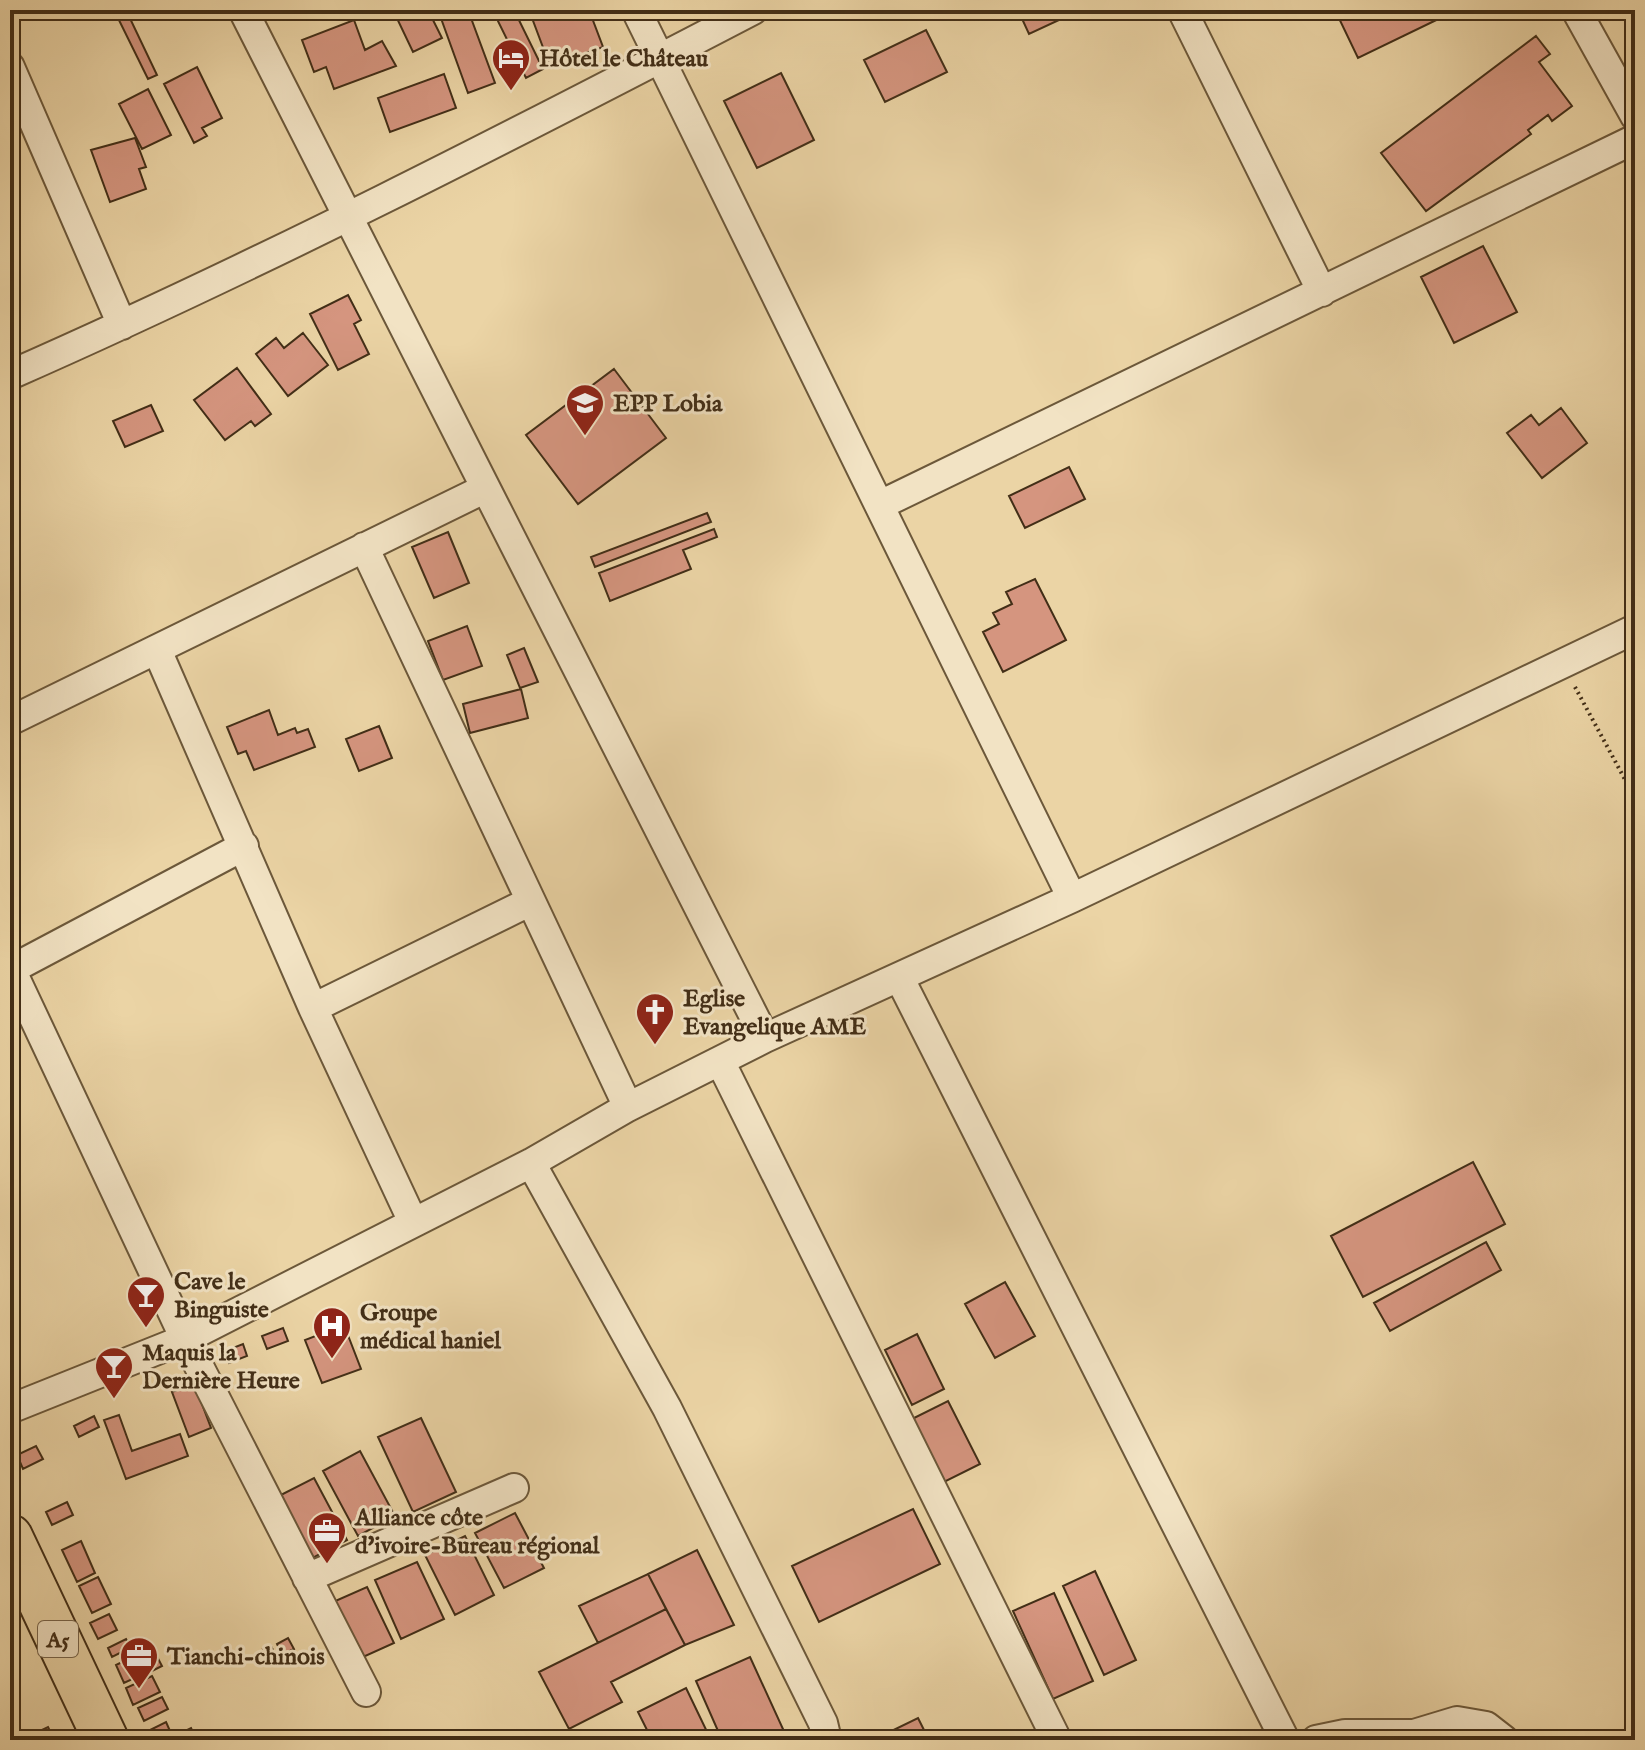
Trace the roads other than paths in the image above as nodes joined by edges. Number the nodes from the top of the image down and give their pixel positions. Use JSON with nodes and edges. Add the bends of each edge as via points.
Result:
{"nodes":[{"id":1,"x":243,"y":10,"type":"edge"},
{"id":2,"x":636,"y":10,"type":"edge"},
{"id":3,"x":753,"y":10,"type":"edge"},
{"id":4,"x":1182,"y":10,"type":"edge"},
{"id":5,"x":1576,"y":10,"type":"edge"},
{"id":6,"x":659,"y":59,"type":"junction"},
{"id":7,"x":10,"y":67,"type":"edge"},
{"id":8,"x":1635,"y":116,"type":"edge"},
{"id":9,"x":21,"y":122,"type":"edge"},
{"id":10,"x":1635,"y":139,"type":"edge"},
{"id":11,"x":347,"y":215,"type":"junction"},
{"id":12,"x":1322,"y":292,"type":"junction"},
{"id":13,"x":122,"y":325,"type":"junction"},
{"id":14,"x":10,"y":375,"type":"edge"},
{"id":15,"x":484,"y":489,"type":"junction"},
{"id":16,"x":880,"y":505,"type":"junction"},
{"id":17,"x":364,"y":547,"type":"junction"},
{"id":18,"x":1635,"y":629,"type":"edge"},
{"id":19,"x":157,"y":650,"type":"junction"},
{"id":20,"x":10,"y":721,"type":"edge"},
{"id":21,"x":244,"y":846,"type":"junction"},
{"id":22,"x":1072,"y":898,"type":"junction"},
{"id":23,"x":529,"y":902,"type":"junction"},
{"id":24,"x":10,"y":969,"type":"edge"},
{"id":25,"x":899,"y":977,"type":"junction"},
{"id":26,"x":313,"y":1008,"type":"junction"},
{"id":27,"x":765,"y":1038,"type":"junction"},
{"id":28,"x":720,"y":1061,"type":"junction"},
{"id":29,"x":628,"y":1107,"type":"junction"},
{"id":30,"x":531,"y":1163,"type":"junction"},
{"id":31,"x":413,"y":1222,"type":"junction"},
{"id":32,"x":185,"y":1339,"type":"junction"},
{"id":33,"x":10,"y":1409,"type":"edge"},
{"id":34,"x":514,"y":1488,"type":"dead end"},
{"id":35,"x":10,"y":1537,"type":"edge"},
{"id":36,"x":307,"y":1578,"type":"junction"},
{"id":37,"x":366,"y":1692,"type":"dead end"},
{"id":38,"x":106,"y":1740,"type":"edge"},
{"id":39,"x":827,"y":1740,"type":"edge"},
{"id":40,"x":1057,"y":1740,"type":"edge"},
{"id":41,"x":1285,"y":1740,"type":"edge"},
{"id":42,"x":1316,"y":1740,"type":"edge"},
{"id":43,"x":1504,"y":1740,"type":"edge"}],
"edges":[{"from":1,"to":11,"type":"street"},
{"from":2,"to":6,"type":"street"},
{"from":3,"to":6,"type":"street"},
{"from":4,"to":12,"type":"street"},
{"from":5,"to":8,"type":"street"},
{"from":6,"to":11,"type":"street"},
{"from":6,"to":16,"type":"street"},
{"from":7,"to":9,"type":"street"},
{"from":9,"to":13,"type":"street"},
{"from":10,"to":12,"type":"street"},
{"from":11,"to":13,"type":"street"},
{"from":11,"to":15,"type":"street"},
{"from":12,"to":16,"type":"street"},
{"from":13,"to":14,"type":"street"},
{"from":15,"to":17,"type":"street"},
{"from":15,"to":27,"type":"street"},
{"from":16,"to":22,"type":"street"},
{"from":17,"to":19,"type":"street"},
{"from":17,"to":23,"type":"street"},
{"from":18,"to":22,"type":"street"},
{"from":19,"to":20,"type":"street"},
{"from":19,"to":21,"type":"street"},
{"from":21,"to":24,"type":"street"},
{"from":21,"to":26,"type":"street"},
{"from":22,"to":25,"type":"street"},
{"from":23,"to":26,"type":"street"},
{"from":23,"to":29,"type":"street"},
{"from":24,"to":32,"type":"street"},
{"from":25,"to":27,"type":"street"},
{"from":25,"to":41,"type":"street"},
{"from":26,"to":31,"type":"street"},
{"from":27,"to":28,"type":"street"},
{"from":28,"to":29,"type":"street"},
{"from":28,"to":40,"type":"street"},
{"from":29,"to":30,"type":"street"},
{"from":30,"to":31,"type":"street"},
{"from":30,"to":39,"type":"street","via":[[667,1408]]},
{"from":31,"to":32,"type":"street"},
{"from":32,"to":33,"type":"street"},
{"from":32,"to":36,"type":"street"},
{"from":34,"to":36,"type":"street"},
{"from":35,"to":38,"type":"main road","number":"A5"},
{"from":36,"to":37,"type":"street"},
{"from":42,"to":43,"type":"street","via":[[1345,1734],[1414,1734],[1457,1721],[1486,1726]]}]}
